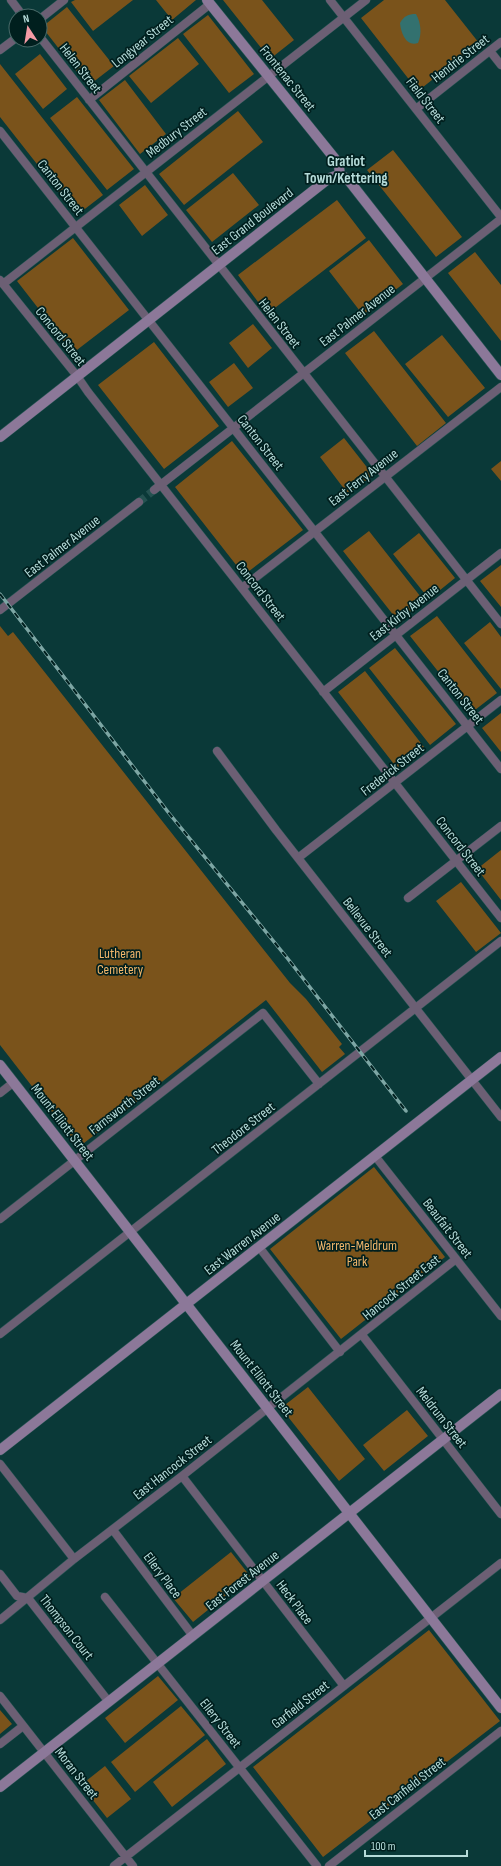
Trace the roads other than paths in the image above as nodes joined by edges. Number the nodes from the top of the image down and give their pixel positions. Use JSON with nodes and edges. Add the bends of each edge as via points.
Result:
{"nodes":[{"id":1,"x":64,"y":0,"type":"edge"},
{"id":2,"x":330,"y":0,"type":"edge"},
{"id":3,"x":366,"y":0,"type":"edge"},
{"id":4,"x":209,"y":2,"type":"edge"},
{"id":5,"x":48,"y":13,"type":"edge"},
{"id":6,"x":344,"y":18,"type":"junction"},
{"id":7,"x":501,"y":42,"type":"edge"},
{"id":8,"x":48,"y":47,"type":"edge"},
{"id":9,"x":490,"y":51,"type":"junction"},
{"id":10,"x":501,"y":65,"type":"edge"},
{"id":11,"x":269,"y":76,"type":"junction"},
{"id":12,"x":89,"y":100,"type":"junction"},
{"id":13,"x":416,"y":109,"type":"junction"},
{"id":14,"x":0,"y":131,"type":"edge"},
{"id":15,"x":146,"y":172,"type":"junction"},
{"id":16,"x":340,"y":176,"type":"junction"},
{"id":17,"x":501,"y":218,"type":"edge"},
{"id":18,"x":76,"y":227,"type":"junction"},
{"id":19,"x":219,"y":265,"type":"junction"},
{"id":20,"x":425,"y":279,"type":"junction"},
{"id":21,"x":1,"y":282,"type":"edge"},
{"id":22,"x":149,"y":320,"type":"junction"},
{"id":23,"x":303,"y":373,"type":"junction"},
{"id":24,"x":501,"y":375,"type":"edge"},
{"id":25,"x":77,"y":376,"type":"junction"},
{"id":26,"x":501,"y":387,"type":"edge"},
{"id":27,"x":233,"y":428,"type":"junction"},
{"id":28,"x":0,"y":437,"type":"edge"},
{"id":29,"x":385,"y":477,"type":"junction"},
{"id":30,"x":161,"y":485,"type":"junction"},
{"id":31,"x":154,"y":490,"type":"tunnel mouth"},
{"id":32,"x":139,"y":502,"type":"tunnel mouth"},
{"id":33,"x":314,"y":532,"type":"junction"},
{"id":34,"x":501,"y":553,"type":"edge"},
{"id":35,"x":466,"y":580,"type":"junction"},
{"id":36,"x":242,"y":588,"type":"junction"},
{"id":37,"x":0,"y":610,"type":"edge"},
{"id":38,"x":501,"y":624,"type":"edge"},
{"id":39,"x":397,"y":635,"type":"junction"},
{"id":40,"x":323,"y":692,"type":"junction"},
{"id":41,"x":501,"y":700,"type":"edge"},
{"id":42,"x":468,"y":726,"type":"junction"},
{"id":43,"x":217,"y":751,"type":"dead end"},
{"id":44,"x":501,"y":769,"type":"edge"},
{"id":45,"x":395,"y":783,"type":"junction"},
{"id":46,"x":501,"y":826,"type":"edge"},
{"id":47,"x":298,"y":858,"type":"junction"},
{"id":48,"x":456,"y":861,"type":"junction"},
{"id":49,"x":408,"y":898,"type":"dead end"},
{"id":50,"x":501,"y":918,"type":"edge"},
{"id":51,"x":501,"y":941,"type":"edge"},
{"id":52,"x":416,"y":1008,"type":"junction"},
{"id":53,"x":501,"y":1057,"type":"edge"},
{"id":54,"x":0,"y":1065,"type":"edge"},
{"id":55,"x":472,"y":1080,"type":"junction"},
{"id":56,"x":14,"y":1082,"type":"junction"},
{"id":57,"x":319,"y":1084,"type":"junction"},
{"id":58,"x":0,"y":1093,"type":"edge"},
{"id":59,"x":501,"y":1117,"type":"edge"},
{"id":60,"x":375,"y":1156,"type":"junction"},
{"id":61,"x":74,"y":1160,"type":"junction"},
{"id":62,"x":0,"y":1219,"type":"edge"},
{"id":63,"x":130,"y":1232,"type":"junction"},
{"id":64,"x":259,"y":1247,"type":"junction"},
{"id":65,"x":456,"y":1259,"type":"junction"},
{"id":66,"x":186,"y":1304,"type":"junction"},
{"id":67,"x":501,"y":1316,"type":"edge"},
{"id":68,"x":0,"y":1334,"type":"edge"},
{"id":69,"x":362,"y":1335,"type":"junction"},
{"id":70,"x":340,"y":1352,"type":"junction"},
{"id":71,"x":501,"y":1394,"type":"edge"},
{"id":72,"x":268,"y":1408,"type":"junction"},
{"id":73,"x":443,"y":1440,"type":"junction"},
{"id":74,"x":0,"y":1450,"type":"edge"},
{"id":75,"x":0,"y":1464,"type":"edge"},
{"id":76,"x":182,"y":1476,"type":"junction"},
{"id":77,"x":349,"y":1513,"type":"junction"},
{"id":78,"x":501,"y":1514,"type":"edge"},
{"id":79,"x":113,"y":1530,"type":"junction"},
{"id":80,"x":74,"y":1559,"type":"junction"},
{"id":81,"x":501,"y":1563,"type":"edge"},
{"id":82,"x":0,"y":1574,"type":"edge"},
{"id":83,"x":263,"y":1581,"type":"junction"},
{"id":84,"x":105,"y":1597,"type":"dead end"},
{"id":85,"x":28,"y":1598,"type":"junction"},
{"id":86,"x":431,"y":1618,"type":"junction"},
{"id":87,"x":0,"y":1620,"type":"edge"},
{"id":88,"x":193,"y":1636,"type":"junction"},
{"id":89,"x":158,"y":1664,"type":"junction"},
{"id":90,"x":344,"y":1686,"type":"junction"},
{"id":91,"x":0,"y":1696,"type":"edge"},
{"id":92,"x":109,"y":1702,"type":"junction"},
{"id":93,"x":501,"y":1708,"type":"edge"},
{"id":94,"x":24,"y":1726,"type":"junction"},
{"id":95,"x":501,"y":1731,"type":"edge"},
{"id":96,"x":0,"y":1744,"type":"edge"},
{"id":97,"x":44,"y":1753,"type":"junction"},
{"id":98,"x":240,"y":1767,"type":"junction"},
{"id":99,"x":0,"y":1787,"type":"edge"},
{"id":100,"x":126,"y":1857,"type":"junction"},
{"id":101,"x":114,"y":1866,"type":"edge"},
{"id":102,"x":133,"y":1866,"type":"edge"},
{"id":103,"x":317,"y":1866,"type":"edge"},
{"id":104,"x":329,"y":1866,"type":"edge"}],
"edges":[{"from":1,"to":5,"type":"street"},
{"from":2,"to":6,"type":"street","name":"Field Street"},
{"from":3,"to":6,"type":"street","name":"Medbury Street"},
{"from":4,"to":11,"type":"main road","name":"Frontenac Street"},
{"from":4,"to":12,"type":"street","name":"Longyear Street"},
{"from":6,"to":11,"type":"street","name":"Medbury Street"},
{"from":6,"to":13,"type":"street","name":"Field Street"},
{"from":7,"to":9,"type":"street","name":"Hendrie Street"},
{"from":8,"to":12,"type":"street","name":"Helen Street"},
{"from":9,"to":10,"type":"street"},
{"from":9,"to":13,"type":"street","name":"Hendrie Street"},
{"from":11,"to":15,"type":"street","name":"Medbury Street"},
{"from":11,"to":16,"type":"main road","name":"Frontenac Street","via":[[335,159]]},
{"from":12,"to":15,"type":"street","name":"Helen Street"},
{"from":13,"to":17,"type":"street","name":"Field Street"},
{"from":14,"to":18,"type":"street","name":"Canton Street"},
{"from":15,"to":18,"type":"street","name":"Medbury Street"},
{"from":15,"to":19,"type":"street","name":"Helen Street"},
{"from":16,"to":19,"type":"main road","name":"East Grand Boulevard","via":[[328,179]]},
{"from":16,"to":20,"type":"main road","via":[[350,182]]},
{"from":17,"to":20,"type":"street","name":"East Palmer Avenue"},
{"from":18,"to":21,"type":"street","name":"Medbury Street"},
{"from":18,"to":22,"type":"street","name":"Canton Street"},
{"from":19,"to":22,"type":"main road","name":"East Grand Boulevard"},
{"from":19,"to":23,"type":"street","name":"Helen Street"},
{"from":20,"to":23,"type":"street","name":"East Palmer Avenue"},
{"from":20,"to":24,"type":"main road"},
{"from":21,"to":25,"type":"street","name":"Concord Street"},
{"from":22,"to":25,"type":"main road","name":"East Grand Boulevard"},
{"from":22,"to":27,"type":"street","name":"Canton Street"},
{"from":23,"to":27,"type":"street","name":"East Palmer Avenue"},
{"from":23,"to":29,"type":"street","name":"Helen Street"},
{"from":25,"to":28,"type":"main road","name":"East Grand Boulevard"},
{"from":25,"to":30,"type":"street","name":"Concord Street"},
{"from":26,"to":29,"type":"street","name":"East Ferry Avenue"},
{"from":27,"to":30,"type":"street","name":"East Palmer Avenue"},
{"from":27,"to":33,"type":"street","name":"Canton Street"},
{"from":29,"to":33,"type":"street","name":"East Ferry Avenue"},
{"from":29,"to":35,"type":"street","name":"Helen Street"},
{"from":30,"to":31,"type":"street","name":"East Palmer Avenue"},
{"from":30,"to":36,"type":"street","name":"Concord Street"},
{"from":32,"to":37,"type":"street","name":"East Palmer Avenue"},
{"from":33,"to":36,"type":"street","name":"East Ferry Avenue"},
{"from":33,"to":39,"type":"street","name":"Canton Street"},
{"from":34,"to":35,"type":"street","name":"East Kirby Avenue"},
{"from":35,"to":38,"type":"street","name":"Helen Street"},
{"from":35,"to":39,"type":"street","name":"East Kirby Avenue"},
{"from":36,"to":40,"type":"street","name":"Concord Street"},
{"from":39,"to":40,"type":"street","name":"East Kirby Avenue"},
{"from":39,"to":42,"type":"street","name":"Canton Street"},
{"from":40,"to":45,"type":"street","name":"Concord Street"},
{"from":41,"to":42,"type":"street","name":"Frederick Street"},
{"from":42,"to":44,"type":"street","name":"Canton Street"},
{"from":42,"to":45,"type":"street","name":"Frederick Street"},
{"from":43,"to":47,"type":"street","name":"Bellevue Street"},
{"from":45,"to":47,"type":"street","name":"Frederick Street"},
{"from":45,"to":48,"type":"street","name":"Concord Street"},
{"from":46,"to":48,"type":"street"},
{"from":47,"to":52,"type":"street","name":"Bellevue Street"},
{"from":48,"to":49,"type":"street"},
{"from":48,"to":50,"type":"street","name":"Concord Street"},
{"from":51,"to":52,"type":"street","name":"Theodore Street"},
{"from":52,"to":55,"type":"street","name":"Bellevue Street"},
{"from":52,"to":57,"type":"street","name":"Theodore Street"},
{"from":53,"to":55,"type":"main road","name":"East Warren Avenue"},
{"from":54,"to":56,"type":"main road","name":"Mount Elliott Street"},
{"from":55,"to":59,"type":"street","name":"Bellevue Street"},
{"from":55,"to":60,"type":"main road","name":"East Warren Avenue"},
{"from":56,"to":58,"type":"street"},
{"from":56,"to":61,"type":"main road","name":"Mount Elliott Street"},
{"from":57,"to":61,"type":"street","name":"Farnsworth Street","via":[[264,1013]]},
{"from":57,"to":63,"type":"street","name":"Theodore Street"},
{"from":60,"to":64,"type":"main road","name":"East Warren Avenue"},
{"from":60,"to":65,"type":"street","name":"Beaufait Street"},
{"from":61,"to":62,"type":"street","name":"Farnsworth Street"},
{"from":61,"to":63,"type":"main road","name":"Mount Elliott Street"},
{"from":63,"to":66,"type":"main road","name":"Mount Elliott Street"},
{"from":63,"to":68,"type":"street","name":"Theodore Street"},
{"from":64,"to":66,"type":"main road","name":"East Warren Avenue"},
{"from":64,"to":70,"type":"street"},
{"from":65,"to":67,"type":"street","name":"Beaufait Street"},
{"from":65,"to":69,"type":"street","name":"Hancock Street East"},
{"from":66,"to":72,"type":"main road","name":"Mount Elliott Street"},
{"from":66,"to":74,"type":"main road","name":"East Warren Avenue"},
{"from":69,"to":70,"type":"street","name":"East Hancock Street"},
{"from":69,"to":73,"type":"street","name":"Meldrum Street"},
{"from":70,"to":72,"type":"street","name":"East Hancock Street"},
{"from":71,"to":73,"type":"main road","name":"East Forest Avenue"},
{"from":72,"to":76,"type":"street","name":"East Hancock Street"},
{"from":72,"to":77,"type":"main road","name":"Mount Elliott Street"},
{"from":73,"to":77,"type":"main road","name":"East Forest Avenue"},
{"from":73,"to":78,"type":"street","name":"Meldrum Street"},
{"from":75,"to":80,"type":"street"},
{"from":76,"to":79,"type":"street","name":"East Hancock Street"},
{"from":76,"to":83,"type":"street","name":"Heck Place"},
{"from":77,"to":83,"type":"main road","name":"East Forest Avenue"},
{"from":77,"to":86,"type":"main road","name":"Mount Elliott Street"},
{"from":79,"to":80,"type":"street","name":"East Hancock Street"},
{"from":79,"to":88,"type":"street","name":"Ellery Place"},
{"from":80,"to":85,"type":"street","name":"East Hancock Street"},
{"from":81,"to":86,"type":"street","name":"Garfield Street"},
{"from":82,"to":85,"type":"street","name":"Thompson Court","via":[[17,1596]]},
{"from":83,"to":88,"type":"main road","name":"East Forest Avenue"},
{"from":83,"to":90,"type":"street","name":"Heck Place"},
{"from":84,"to":89,"type":"street","name":"Ellery Street"},
{"from":85,"to":87,"type":"street","name":"East Hancock Street"},
{"from":85,"to":92,"type":"street","name":"Thompson Court"},
{"from":86,"to":90,"type":"street","name":"Garfield Street"},
{"from":86,"to":93,"type":"main road","name":"Mount Elliott Street"},
{"from":88,"to":89,"type":"main road","name":"East Forest Avenue"},
{"from":89,"to":92,"type":"main road","name":"East Forest Avenue"},
{"from":89,"to":98,"type":"street","name":"Ellery Street"},
{"from":90,"to":98,"type":"street","name":"Garfield Street"},
{"from":91,"to":94,"type":"street","name":"Moran Street"},
{"from":92,"to":97,"type":"main road","name":"East Forest Avenue"},
{"from":94,"to":96,"type":"street"},
{"from":94,"to":97,"type":"street","name":"Moran Street"},
{"from":95,"to":104,"type":"street","name":"East Canfield Street"},
{"from":97,"to":99,"type":"main road","name":"East Forest Avenue"},
{"from":97,"to":100,"type":"street","name":"Moran Street"},
{"from":98,"to":100,"type":"street","name":"Garfield Street"},
{"from":98,"to":103,"type":"street","name":"Ellery Street"},
{"from":100,"to":101,"type":"street","name":"Garfield Street"},
{"from":100,"to":102,"type":"street","name":"Moran Street"}]}
